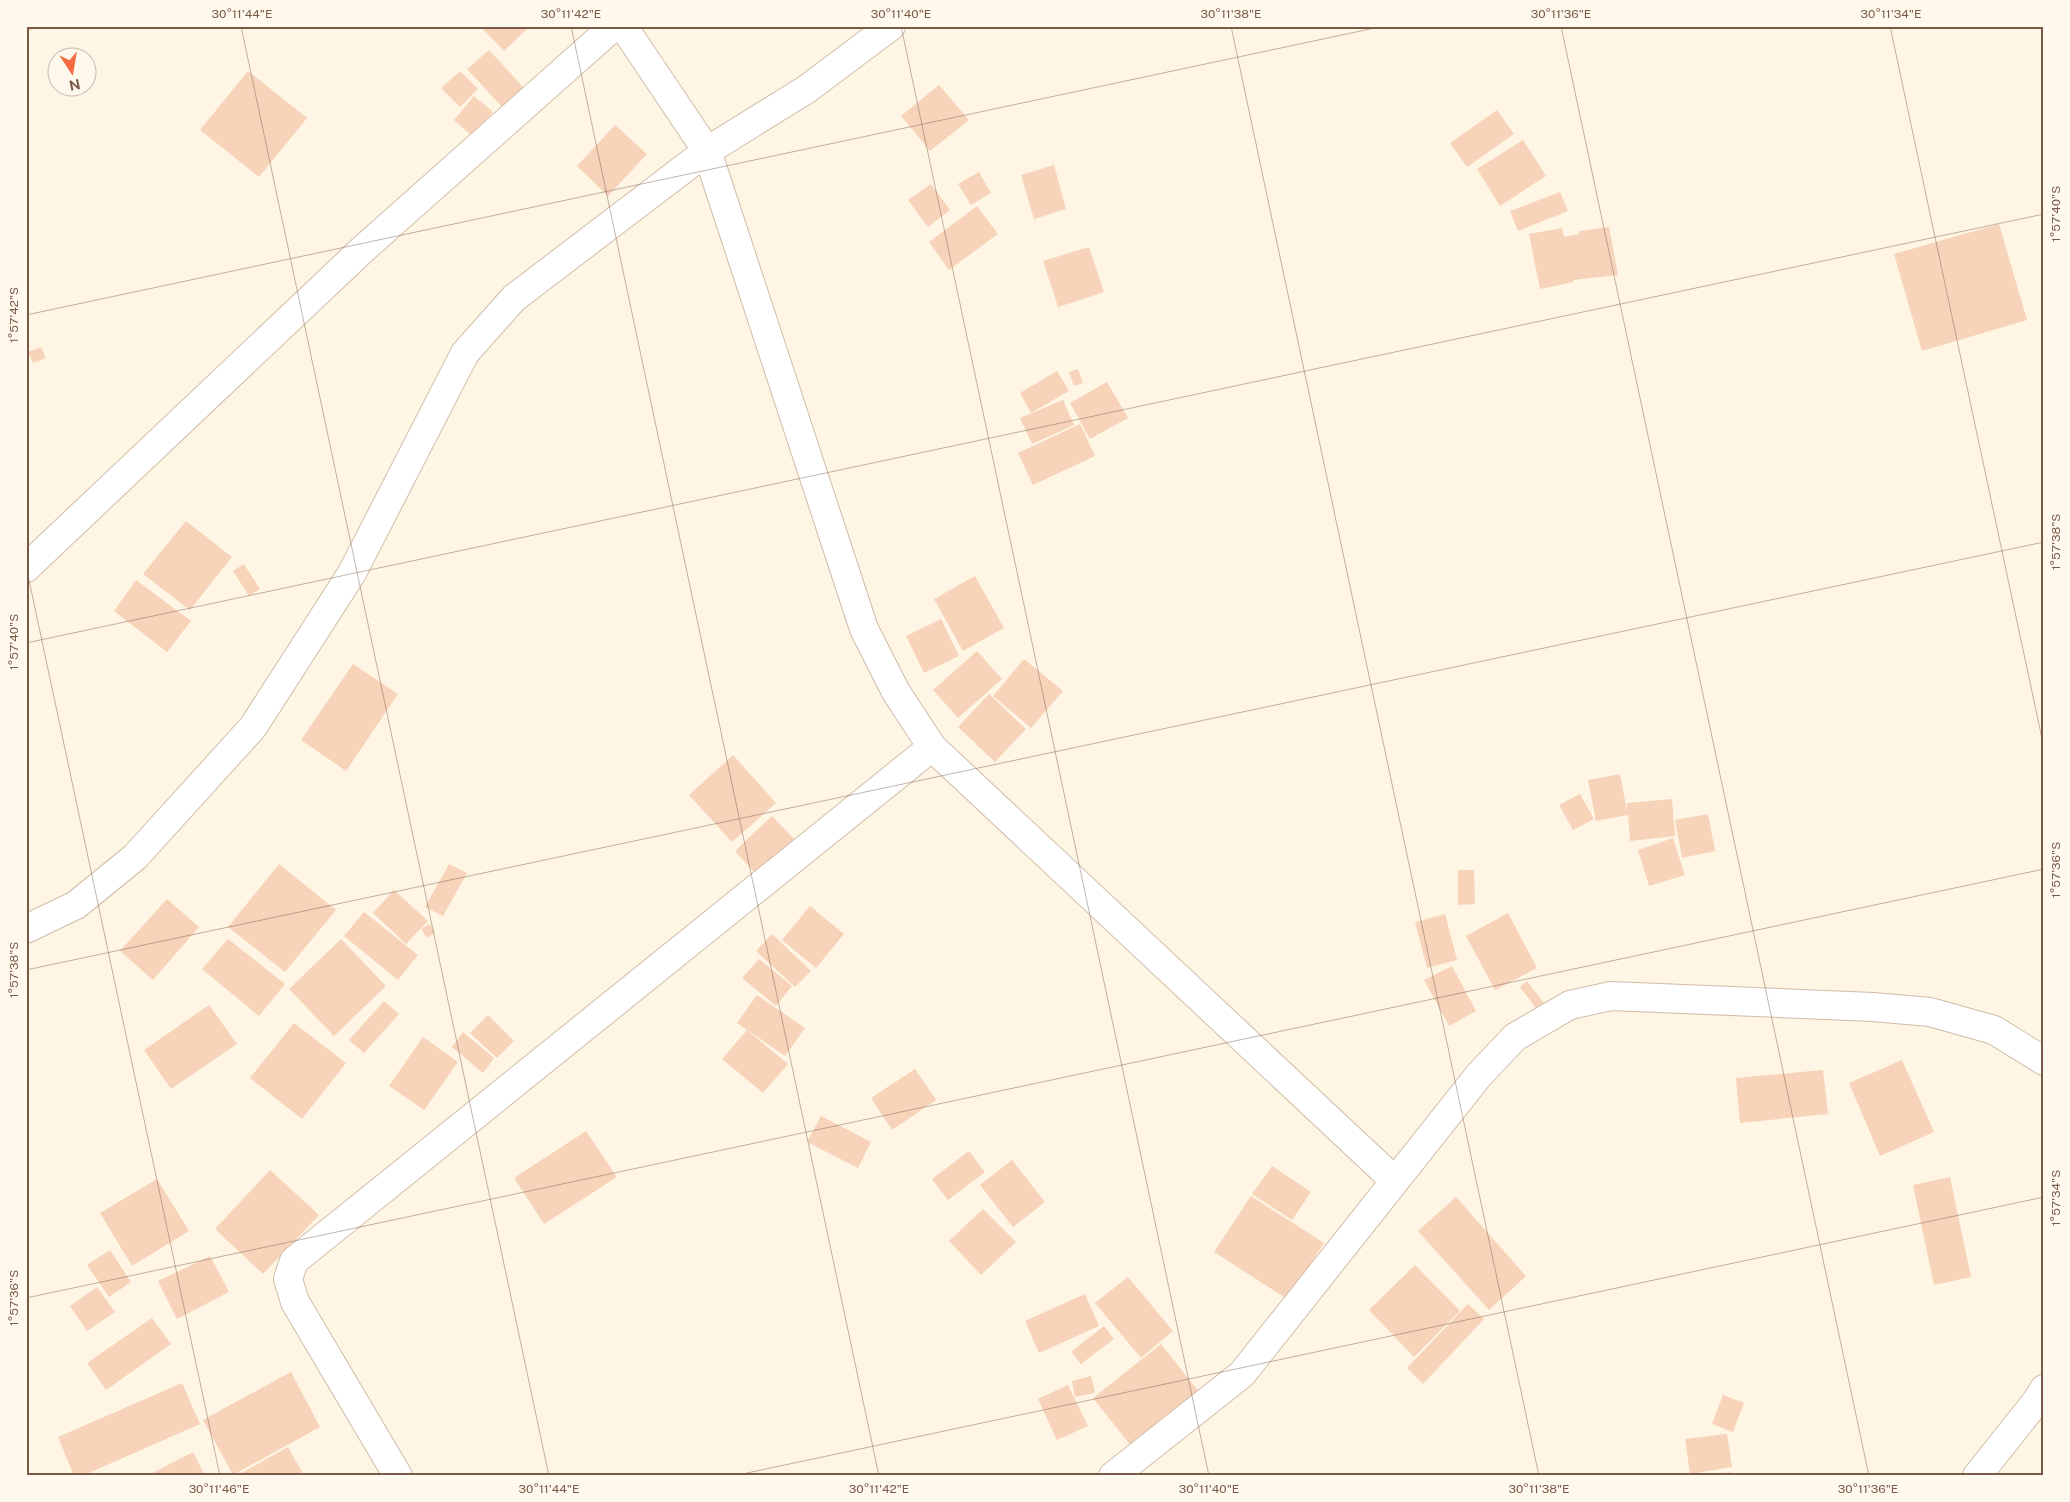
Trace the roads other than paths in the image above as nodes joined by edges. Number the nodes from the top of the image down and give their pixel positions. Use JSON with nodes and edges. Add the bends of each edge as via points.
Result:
{"nodes":[{"id":1,"x":614,"y":26,"type":"edge"},
{"id":2,"x":623,"y":26,"type":"edge"},
{"id":3,"x":891,"y":26,"type":"edge"},
{"id":4,"x":707,"y":150,"type":"junction"},
{"id":5,"x":26,"y":568,"type":"edge"},
{"id":6,"x":932,"y":747,"type":"junction"},
{"id":7,"x":26,"y":929,"type":"edge"},
{"id":8,"x":2044,"y":1061,"type":"edge"},
{"id":9,"x":1395,"y":1181,"type":"junction"},
{"id":10,"x":2044,"y":1389,"type":"edge"},
{"id":11,"x":398,"y":1476,"type":"edge"},
{"id":12,"x":1113,"y":1476,"type":"edge"},
{"id":13,"x":1977,"y":1476,"type":"edge"}],
"edges":[{"from":1,"to":5,"type":"street","via":[[362,250]]},
{"from":2,"to":4,"type":"street"},
{"from":3,"to":4,"type":"street","via":[[807,89]]},
{"from":4,"to":6,"type":"street","via":[[864,629],[896,692]]},
{"from":4,"to":7,"type":"street","via":[[514,298],[466,353],[352,574],[253,727],[134,857],[76,905]]},
{"from":6,"to":9,"type":"street"},
{"from":6,"to":11,"type":"street","via":[[294,1261],[288,1279],[295,1302]]},
{"from":8,"to":9,"type":"street","via":[[1994,1030],[1930,1012],[1611,996],[1570,1005],[1515,1037],[1479,1075]]},
{"from":9,"to":12,"type":"street","via":[[1242,1374]]},
{"from":10,"to":13,"type":"street"}]}
